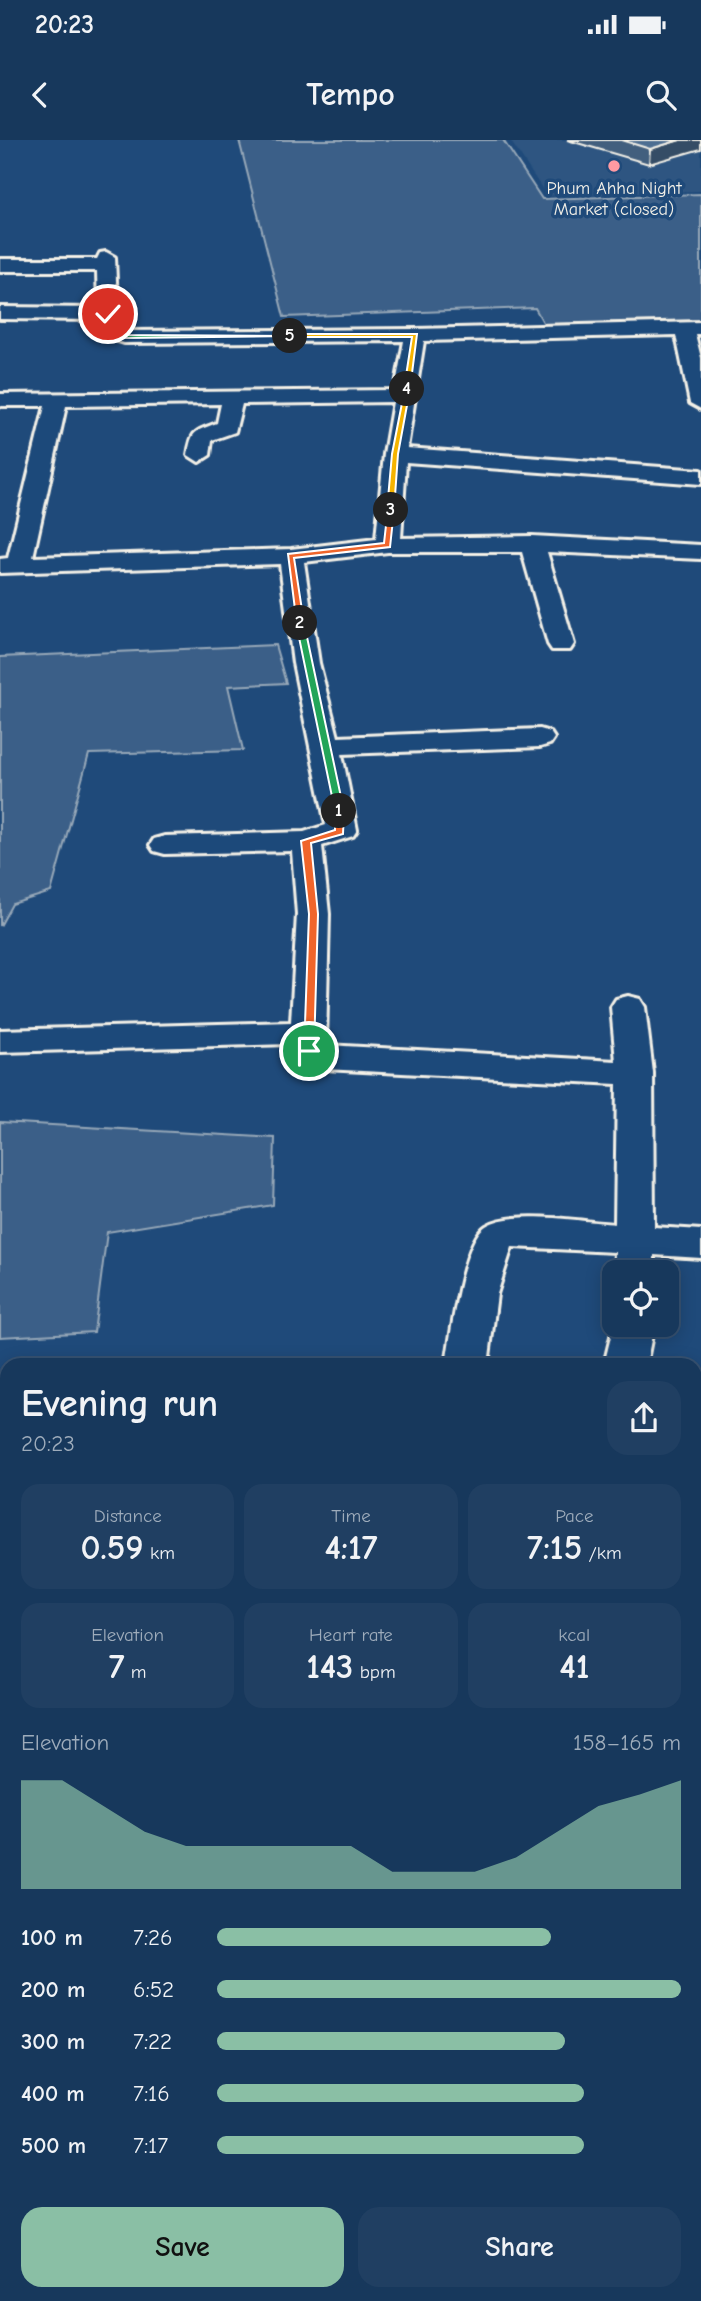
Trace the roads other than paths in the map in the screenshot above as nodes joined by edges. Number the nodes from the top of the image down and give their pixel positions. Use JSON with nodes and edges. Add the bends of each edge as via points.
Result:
{"nodes":[{"id":1,"x":0,"y":265,"type":"edge"},
{"id":2,"x":0,"y":313,"type":"edge"},
{"id":3,"x":108,"y":314,"type":"junction"},
{"id":4,"x":692,"y":328,"type":"edge"},
{"id":5,"x":415,"y":335,"type":"junction"},
{"id":6,"x":406,"y":396,"type":"junction"},
{"id":7,"x":233,"y":398,"type":"junction"},
{"id":8,"x":57,"y":399,"type":"junction"},
{"id":9,"x":0,"y":400,"type":"edge"},
{"id":10,"x":701,"y":403,"type":"edge"},
{"id":11,"x":395,"y":454,"type":"junction"},
{"id":12,"x":199,"y":455,"type":"dead end"},
{"id":13,"x":701,"y":477,"type":"edge"},
{"id":14,"x":532,"y":543,"type":"junction"},
{"id":15,"x":388,"y":545,"type":"junction"},
{"id":16,"x":701,"y":552,"type":"edge"},
{"id":17,"x":290,"y":556,"type":"junction"},
{"id":18,"x":9,"y":565,"type":"edge"},
{"id":19,"x":561,"y":644,"type":"dead end"},
{"id":20,"x":540,"y":738,"type":"dead end"},
{"id":21,"x":326,"y":746,"type":"junction"},
{"id":22,"x":306,"y":841,"type":"junction"},
{"id":23,"x":165,"y":845,"type":"dead end"},
{"id":24,"x":628,"y":1007,"type":"dead end"},
{"id":25,"x":308,"y":1033,"type":"junction"},
{"id":26,"x":0,"y":1041,"type":"edge"},
{"id":27,"x":635,"y":1073,"type":"junction"},
{"id":28,"x":701,"y":1244,"type":"edge"},
{"id":29,"x":635,"y":1257,"type":"edge"},
{"id":30,"x":631,"y":1337,"type":"edge"},
{"id":31,"x":468,"y":1358,"type":"edge"},
{"id":32,"x":627,"y":1358,"type":"edge"}],
"edges":[{"from":1,"to":3,"type":"street","via":[[106,261]]},
{"from":2,"to":3,"type":"street"},
{"from":3,"to":5,"type":"street","via":[[108,332],[124,337]]},
{"from":4,"to":5,"type":"street"},
{"from":4,"to":10,"type":"street"},
{"from":5,"to":6,"type":"street"},
{"from":6,"to":7,"type":"street"},
{"from":6,"to":11,"type":"street"},
{"from":7,"to":8,"type":"street"},
{"from":7,"to":12,"type":"street","via":[[227,428],[202,436]]},
{"from":8,"to":9,"type":"street"},
{"from":8,"to":18,"type":"street"},
{"from":11,"to":13,"type":"street"},
{"from":11,"to":15,"type":"street"},
{"from":14,"to":15,"type":"street"},
{"from":14,"to":16,"type":"street"},
{"from":14,"to":19,"type":"street"},
{"from":15,"to":17,"type":"street"},
{"from":17,"to":18,"type":"street"},
{"from":17,"to":21,"type":"street","via":[[306,663]]},
{"from":20,"to":21,"type":"street"},
{"from":21,"to":22,"type":"street","via":[[342,830]]},
{"from":22,"to":23,"type":"street"},
{"from":22,"to":25,"type":"street","via":[[313,914]]},
{"from":24,"to":27,"type":"street"},
{"from":25,"to":26,"type":"street"},
{"from":25,"to":27,"type":"street","via":[[309,1051],[324,1059]]},
{"from":27,"to":29,"type":"street"},
{"from":28,"to":29,"type":"street"},
{"from":29,"to":31,"type":"street","via":[[521,1232],[502,1234],[495,1241],[477,1294]]},
{"from":30,"to":32,"type":"street"}]}
